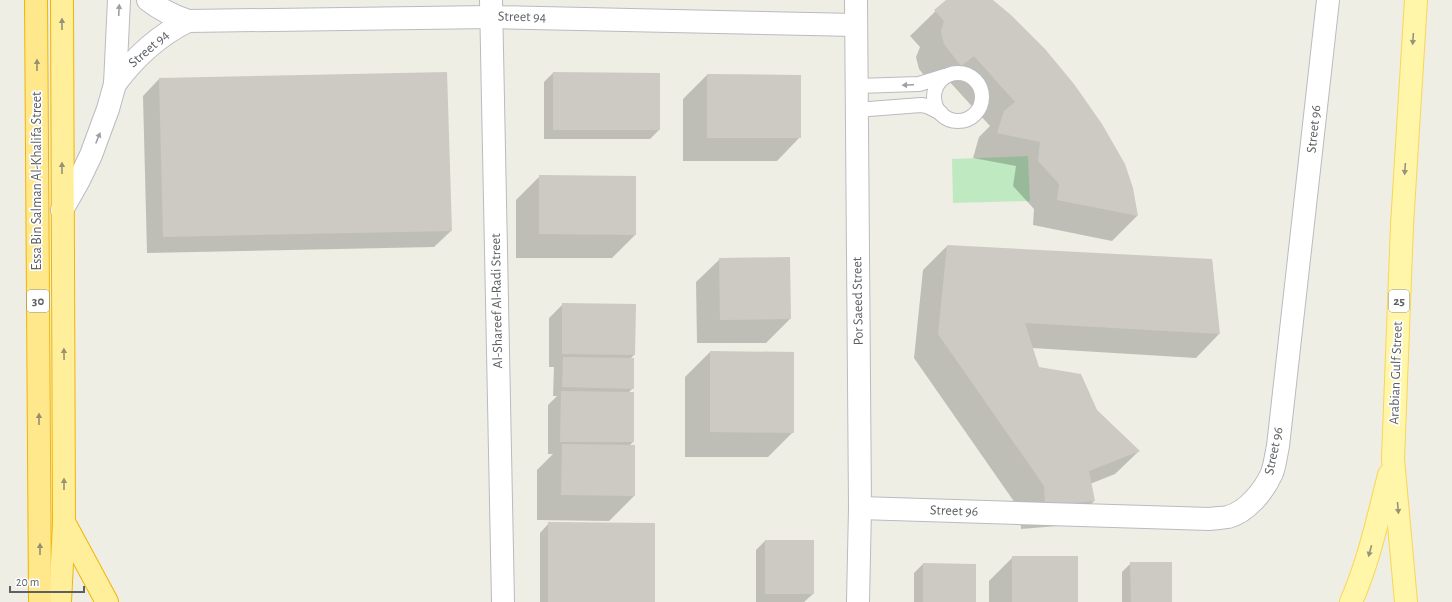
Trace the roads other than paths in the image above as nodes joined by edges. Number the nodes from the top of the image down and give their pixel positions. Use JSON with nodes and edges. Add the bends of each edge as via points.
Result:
{"nodes":[{"id":1,"x":36,"y":0,"type":"edge"},
{"id":2,"x":62,"y":0,"type":"edge"},
{"id":3,"x":119,"y":0,"type":"edge"},
{"id":4,"x":148,"y":0,"type":"edge"},
{"id":5,"x":856,"y":0,"type":"edge"},
{"id":6,"x":1328,"y":0,"type":"edge"},
{"id":7,"x":1416,"y":0,"type":"edge"},
{"id":8,"x":491,"y":8,"type":"edge"},
{"id":9,"x":188,"y":21,"type":"junction"},
{"id":10,"x":856,"y":25,"type":"junction"},
{"id":11,"x":946,"y":75,"type":"junction"},
{"id":12,"x":115,"y":84,"type":"junction"},
{"id":13,"x":856,"y":86,"type":"junction"},
{"id":14,"x":856,"y":110,"type":"junction"},
{"id":15,"x":941,"y":113,"type":"junction"},
{"id":16,"x":62,"y":210,"type":"junction"},
{"id":17,"x":1393,"y":459,"type":"junction"},
{"id":18,"x":860,"y":508,"type":"junction"},
{"id":19,"x":64,"y":523,"type":"junction"},
{"id":20,"x":40,"y":602,"type":"edge"},
{"id":21,"x":60,"y":602,"type":"edge"},
{"id":22,"x":74,"y":602,"type":"edge"},
{"id":23,"x":107,"y":602,"type":"edge"},
{"id":24,"x":503,"y":602,"type":"edge"},
{"id":25,"x":858,"y":602,"type":"edge"},
{"id":26,"x":1351,"y":602,"type":"edge"},
{"id":27,"x":1406,"y":602,"type":"edge"}],
"edges":[{"from":20,"to":1,"type":"highway","name":"Essa Bin Salman Al-Khalifa Street","number":"30","one_way":true},
{"from":16,"to":2,"type":"highway","one_way":true},
{"from":12,"to":3,"type":"street","one_way":true},
{"from":4,"to":9,"type":"street","name":"Street 94","via":[[173,16]]},
{"from":5,"to":10,"type":"street","name":"Por Saeed Street"},
{"from":6,"to":18,"type":"street","name":"Street 96","via":[[1278,446],[1272,473],[1258,496],[1237,513],[1210,519]]},
{"from":7,"to":17,"type":"main road","name":"Arabian Gulf Street","number":"25","one_way":true,"via":[[1402,225]]},
{"from":8,"to":9,"type":"street","name":"Street 94"},
{"from":8,"to":10,"type":"street","name":"Street 94"},
{"from":8,"to":24,"type":"street","name":"Al-Shareef Al-Radi Street"},
{"from":9,"to":12,"type":"street","name":"Street 94","via":[[147,47]]},
{"from":10,"to":13,"type":"street","name":"Por Saeed Street"},
{"from":11,"to":13,"type":"lane","one_way":true,"via":[[913,85]]},
{"from":11,"to":15,"type":"lane","via":[[937,85],[934,98]]},
{"from":11,"to":15,"type":"lane","via":[[954,72],[971,76],[978,82],[982,100],[980,108],[966,120],[953,120]]},
{"from":16,"to":12,"type":"street","one_way":true,"via":[[91,155]]},
{"from":13,"to":14,"type":"street","name":"Por Saeed Street"},
{"from":14,"to":15,"type":"lane","via":[[921,105]]},
{"from":14,"to":18,"type":"street","name":"Por Saeed Street"},
{"from":19,"to":16,"type":"highway","one_way":true},
{"from":17,"to":26,"type":"main road","one_way":true,"via":[[1369,555]]},
{"from":17,"to":27,"type":"main road","name":"Arabian Gulf Street","number":"25","one_way":true},
{"from":18,"to":25,"type":"street","name":"Por Saeed Street"},
{"from":19,"to":21,"type":"highway"},
{"from":19,"to":22,"type":"highway"},
{"from":19,"to":23,"type":"highway"}]}
